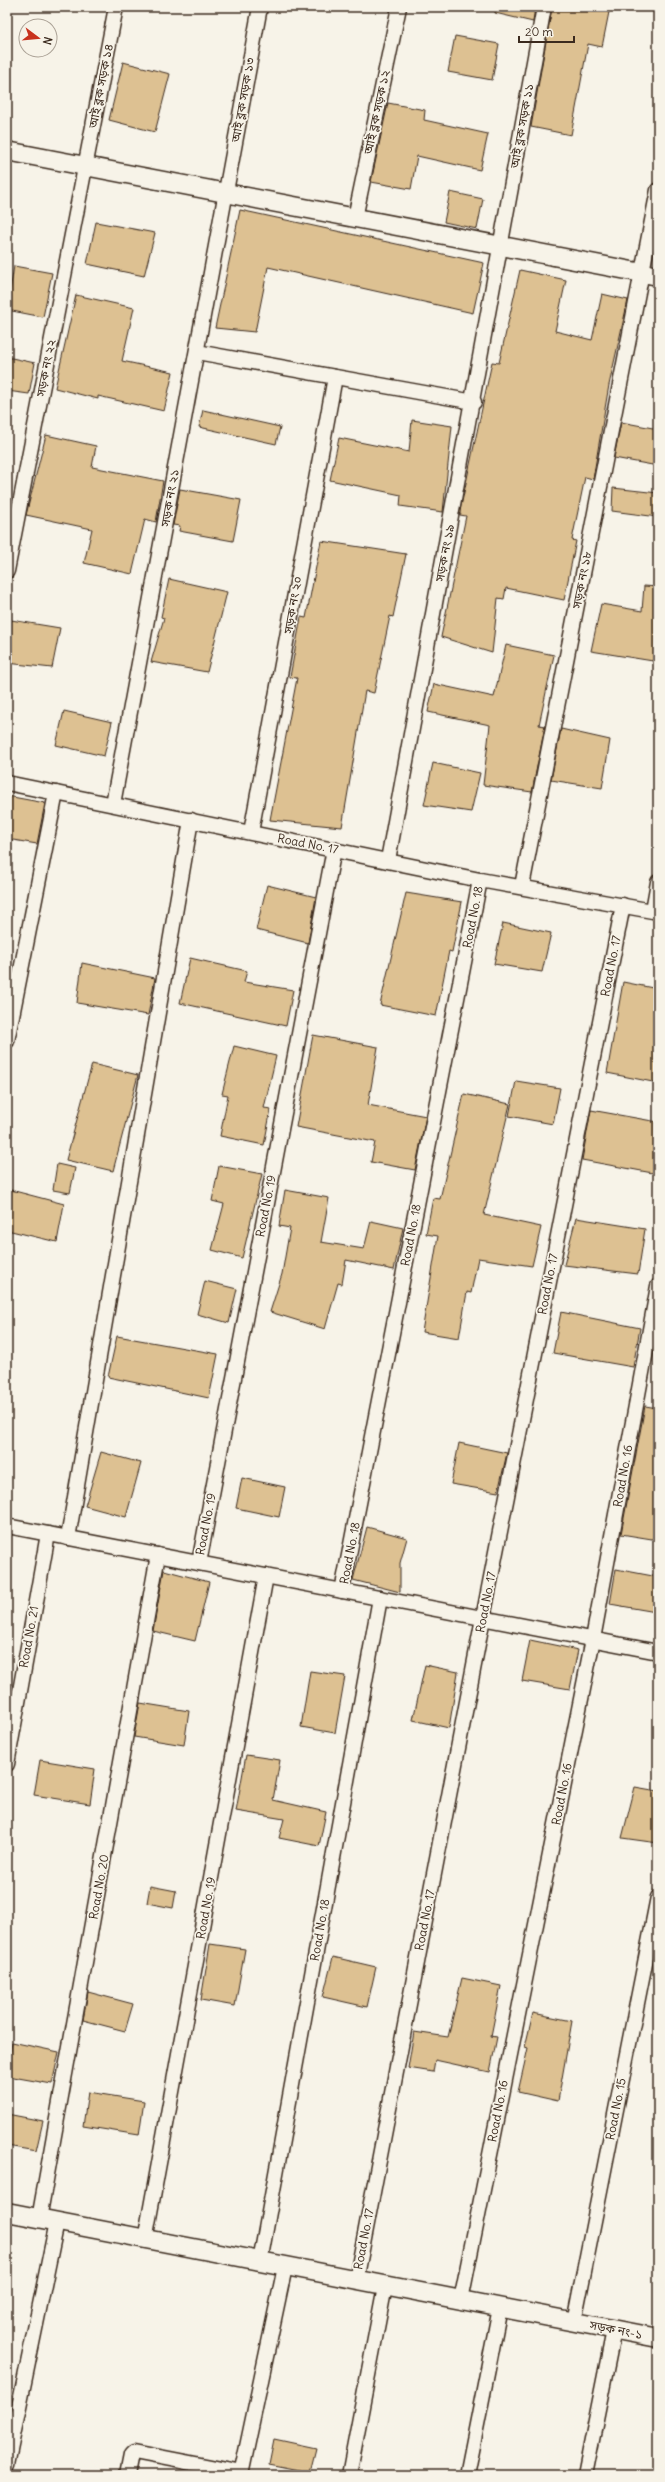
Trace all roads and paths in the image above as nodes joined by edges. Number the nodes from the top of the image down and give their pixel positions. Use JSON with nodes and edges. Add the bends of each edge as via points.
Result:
{"nodes":[{"id":1,"x":116,"y":7,"type":"edge"},
{"id":2,"x":260,"y":7,"type":"edge"},
{"id":3,"x":399,"y":7,"type":"edge"},
{"id":4,"x":544,"y":7,"type":"edge"},
{"id":5,"x":7,"y":151,"type":"edge"},
{"id":6,"x":86,"y":166,"type":"junction"},
{"id":7,"x":658,"y":190,"type":"edge"},
{"id":8,"x":227,"y":193,"type":"junction"},
{"id":9,"x":355,"y":218,"type":"junction"},
{"id":10,"x":501,"y":246,"type":"junction"},
{"id":11,"x":650,"y":275,"type":"edge"},
{"id":12,"x":197,"y":352,"type":"junction"},
{"id":13,"x":335,"y":378,"type":"junction"},
{"id":14,"x":474,"y":402,"type":"junction"},
{"id":15,"x":7,"y":571,"type":"edge"},
{"id":16,"x":7,"y":783,"type":"edge"},
{"id":17,"x":56,"y":793,"type":"junction"},
{"id":18,"x":113,"y":804,"type":"junction"},
{"id":19,"x":191,"y":820,"type":"junction"},
{"id":20,"x":251,"y":832,"type":"junction"},
{"id":21,"x":334,"y":849,"type":"junction"},
{"id":22,"x":388,"y":860,"type":"junction"},
{"id":23,"x":480,"y":880,"type":"junction"},
{"id":24,"x":658,"y":882,"type":"edge"},
{"id":25,"x":522,"y":886,"type":"junction"},
{"id":26,"x":623,"y":905,"type":"junction"},
{"id":27,"x":655,"y":911,"type":"edge"},
{"id":28,"x":7,"y":1041,"type":"edge"},
{"id":29,"x":658,"y":1286,"type":"edge"},
{"id":30,"x":7,"y":1526,"type":"edge"},
{"id":31,"x":48,"y":1534,"type":"junction"},
{"id":32,"x":68,"y":1538,"type":"junction"},
{"id":33,"x":158,"y":1556,"type":"junction"},
{"id":34,"x":199,"y":1563,"type":"junction"},
{"id":35,"x":266,"y":1576,"type":"junction"},
{"id":36,"x":342,"y":1591,"type":"junction"},
{"id":37,"x":380,"y":1598,"type":"junction"},
{"id":38,"x":483,"y":1618,"type":"junction"},
{"id":39,"x":593,"y":1639,"type":"junction"},
{"id":40,"x":658,"y":1652,"type":"edge"},
{"id":41,"x":7,"y":1764,"type":"edge"},
{"id":42,"x":658,"y":1896,"type":"edge"},
{"id":43,"x":7,"y":2212,"type":"edge"},
{"id":44,"x":48,"y":2220,"type":"junction"},
{"id":45,"x":145,"y":2240,"type":"junction"},
{"id":46,"x":260,"y":2262,"type":"junction"},
{"id":47,"x":285,"y":2267,"type":"junction"},
{"id":48,"x":356,"y":2281,"type":"junction"},
{"id":49,"x":385,"y":2286,"type":"junction"},
{"id":50,"x":460,"y":2300,"type":"junction"},
{"id":51,"x":500,"y":2308,"type":"junction"},
{"id":52,"x":574,"y":2322,"type":"junction"},
{"id":53,"x":614,"y":2330,"type":"junction"},
{"id":54,"x":658,"y":2338,"type":"edge"},
{"id":55,"x":7,"y":2465,"type":"edge"},
{"id":56,"x":242,"y":2474,"type":"edge"},
{"id":57,"x":127,"y":2475,"type":"edge"},
{"id":58,"x":349,"y":2475,"type":"edge"},
{"id":59,"x":467,"y":2475,"type":"edge"},
{"id":60,"x":585,"y":2475,"type":"edge"}],
"edges":[{"from":1,"to":6,"type":"street","name":"আই ব্লক সড়ক ১৪"},
{"from":2,"to":8,"type":"street","name":"আই ব্লক সড়ক ১৩"},
{"from":3,"to":9,"type":"street","name":"আই ব্লক সড়ক ১২"},
{"from":4,"to":10,"type":"street","name":"আই ব্লক সড়ক ১১"},
{"from":5,"to":6,"type":"street"},
{"from":6,"to":8,"type":"street"},
{"from":6,"to":15,"type":"street","name":"সড়ক নং ২২"},
{"from":7,"to":11,"type":"street","name":"সড়ক নং ১৮"},
{"from":8,"to":9,"type":"street"},
{"from":8,"to":12,"type":"street","name":"সড়ক নং ২১"},
{"from":9,"to":10,"type":"street"},
{"from":10,"to":11,"type":"street"},
{"from":10,"to":14,"type":"street","name":"সড়ক নং ১৯"},
{"from":11,"to":25,"type":"street","name":"সড়ক নং ১৮"},
{"from":12,"to":13,"type":"street"},
{"from":12,"to":18,"type":"street","name":"সড়ক নং ২১"},
{"from":13,"to":14,"type":"street"},
{"from":13,"to":20,"type":"street","name":"সড়ক নং ২০"},
{"from":14,"to":22,"type":"street","name":"সড়ক নং ১৯"},
{"from":16,"to":17,"type":"street","name":"Road No. 17"},
{"from":17,"to":18,"type":"street","name":"Road No. 17"},
{"from":17,"to":28,"type":"street"},
{"from":18,"to":19,"type":"street","name":"Road No. 17"},
{"from":19,"to":20,"type":"street","name":"Road No. 17"},
{"from":19,"to":32,"type":"street"},
{"from":20,"to":21,"type":"street","name":"Road No. 17"},
{"from":21,"to":22,"type":"street","name":"Road No. 17"},
{"from":21,"to":34,"type":"street","name":"Road No. 19"},
{"from":22,"to":23,"type":"street","name":"Road No. 17"},
{"from":23,"to":25,"type":"street","name":"Road No. 17"},
{"from":23,"to":36,"type":"street","name":"Road No. 18"},
{"from":24,"to":27,"type":"street"},
{"from":25,"to":26,"type":"street","name":"Road No. 17"},
{"from":26,"to":27,"type":"street"},
{"from":26,"to":38,"type":"street","name":"Road No. 17"},
{"from":29,"to":39,"type":"street","name":"Road No. 16"},
{"from":30,"to":31,"type":"street"},
{"from":31,"to":32,"type":"street"},
{"from":31,"to":41,"type":"street","name":"Road No. 21"},
{"from":32,"to":33,"type":"street"},
{"from":33,"to":34,"type":"street"},
{"from":33,"to":44,"type":"street","name":"Road No. 20"},
{"from":34,"to":35,"type":"street"},
{"from":35,"to":36,"type":"street"},
{"from":35,"to":45,"type":"street","name":"Road No. 19"},
{"from":36,"to":37,"type":"street"},
{"from":37,"to":38,"type":"street"},
{"from":37,"to":46,"type":"street","name":"Road No. 18"},
{"from":38,"to":39,"type":"street"},
{"from":38,"to":48,"type":"street","name":"Road No. 17"},
{"from":39,"to":40,"type":"street"},
{"from":39,"to":50,"type":"street","name":"Road No. 16"},
{"from":42,"to":52,"type":"street","name":"Road No. 15"},
{"from":43,"to":44,"type":"street","name":"সড়ক নং-১"},
{"from":44,"to":45,"type":"street","name":"সড়ক নং-১"},
{"from":44,"to":55,"type":"street","name":"Road No. 20"},
{"from":45,"to":46,"type":"street","name":"সড়ক নং-১"},
{"from":46,"to":47,"type":"street","name":"সড়ক নং-১"},
{"from":47,"to":48,"type":"street","name":"সড়ক নং-১"},
{"from":47,"to":56,"type":"street"},
{"from":48,"to":49,"type":"street","name":"সড়ক নং-১"},
{"from":49,"to":50,"type":"street","name":"সড়ক নং-১"},
{"from":49,"to":58,"type":"street"},
{"from":50,"to":51,"type":"street","name":"সড়ক নং-১"},
{"from":51,"to":52,"type":"street","name":"সড়ক নং-১"},
{"from":51,"to":59,"type":"street"},
{"from":52,"to":53,"type":"street","name":"সড়ক নং-১"},
{"from":53,"to":54,"type":"street","name":"সড়ক নং-১"},
{"from":53,"to":60,"type":"street"},
{"from":56,"to":57,"type":"street","via":[[134,2452]]}]}
